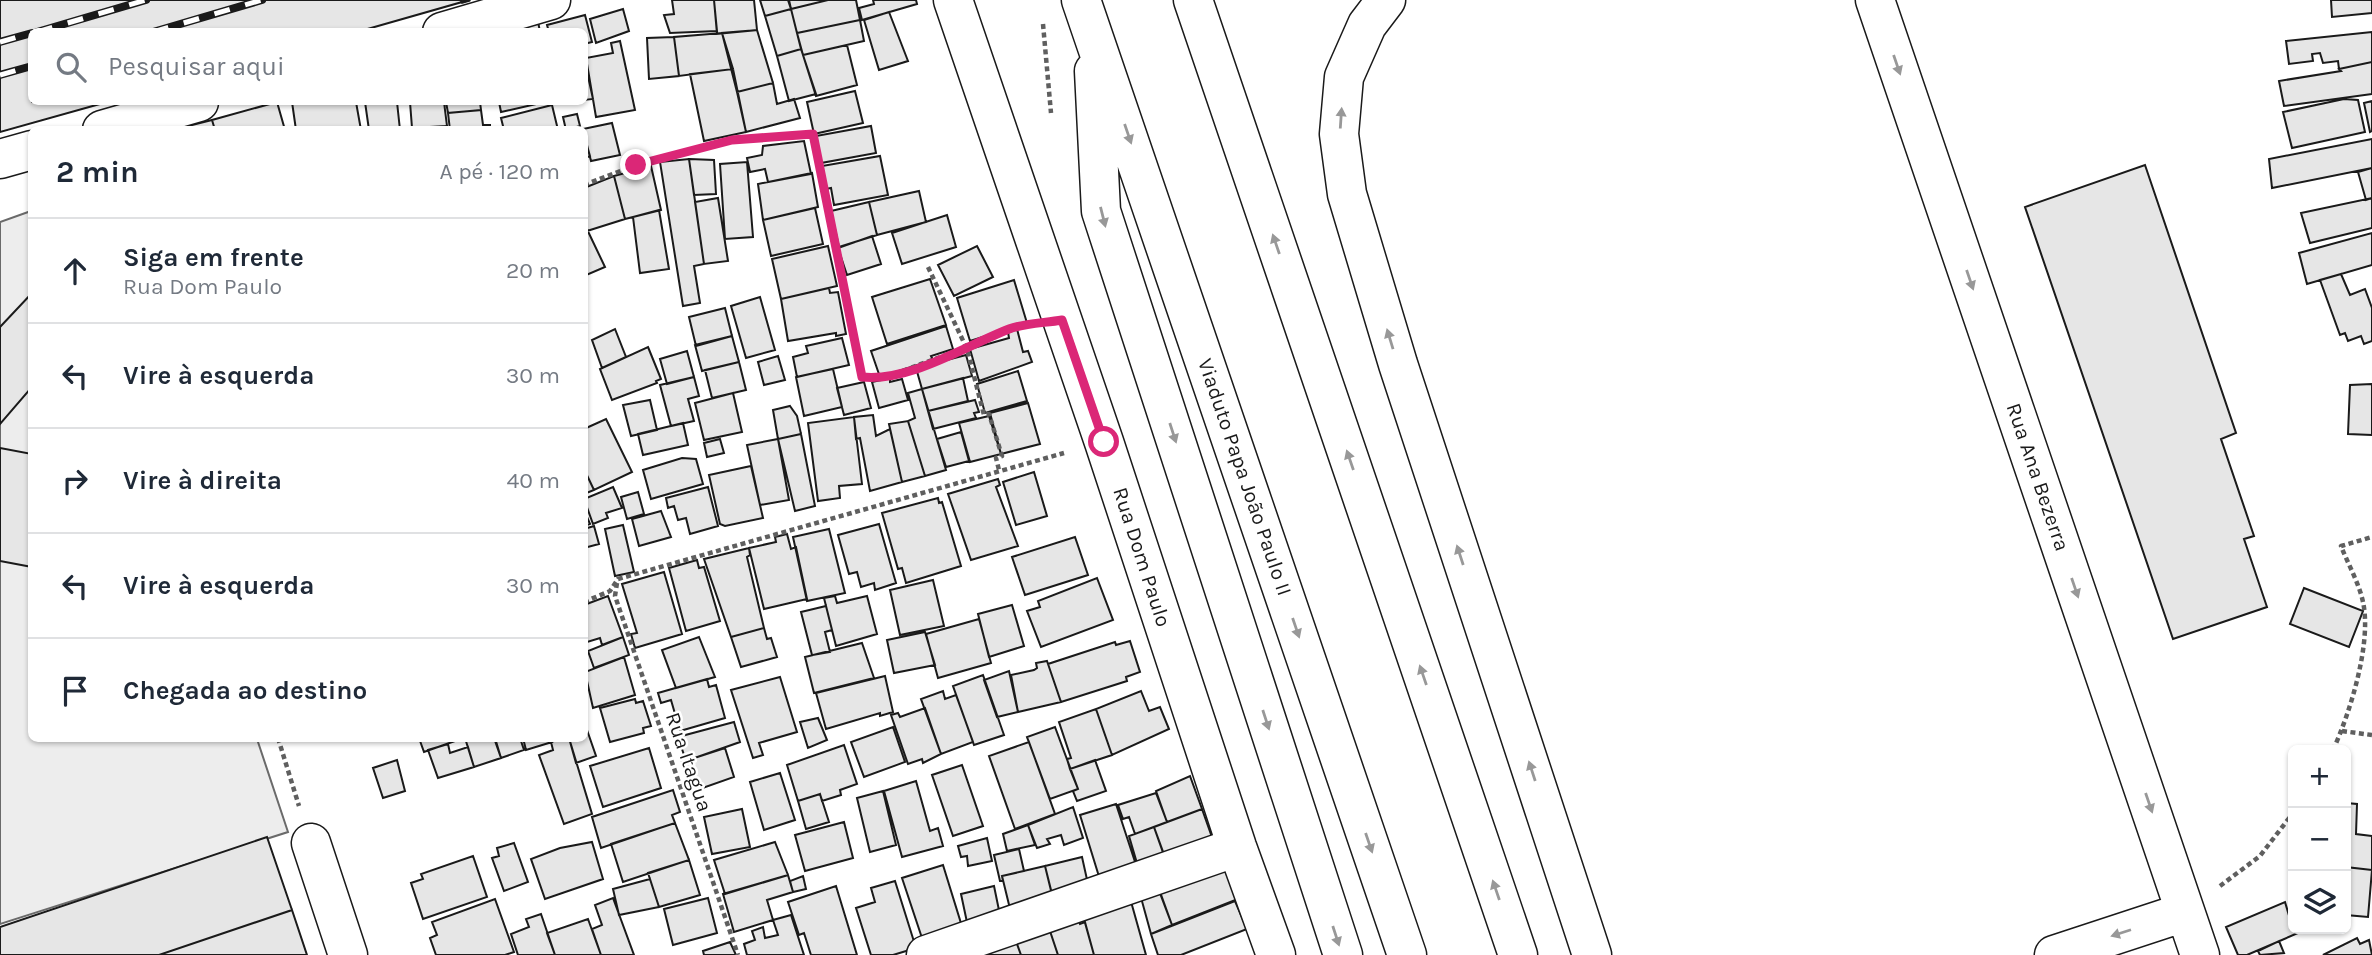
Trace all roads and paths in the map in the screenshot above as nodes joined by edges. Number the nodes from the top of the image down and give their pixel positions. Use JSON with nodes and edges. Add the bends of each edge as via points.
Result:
{"nodes":[{"id":1,"x":551,"y":0,"type":"edge"},
{"id":2,"x":953,"y":0,"type":"edge"},
{"id":3,"x":1193,"y":0,"type":"edge"},
{"id":4,"x":1386,"y":0,"type":"edge"},
{"id":5,"x":1875,"y":0,"type":"edge"},
{"id":6,"x":1087,"y":13,"type":"edge"},
{"id":7,"x":456,"y":28,"type":"edge"},
{"id":8,"x":189,"y":105,"type":"edge"},
{"id":9,"x":116,"y":126,"type":"edge"},
{"id":10,"x":28,"y":151,"type":"edge"},
{"id":11,"x":0,"y":159,"type":"edge"},
{"id":12,"x":588,"y":183,"type":"edge"},
{"id":13,"x":928,"y":267,"type":"dead end"},
{"id":14,"x":1062,"y":320,"type":"junction"},
{"id":15,"x":967,"y":349,"type":"junction"},
{"id":16,"x":1104,"y":442,"type":"junction"},
{"id":17,"x":999,"y":470,"type":"junction"},
{"id":18,"x":2372,"y":537,"type":"edge"},
{"id":19,"x":618,"y":579,"type":"junction"},
{"id":20,"x":588,"y":600,"type":"edge"},
{"id":21,"x":2342,"y":731,"type":"junction"},
{"id":22,"x":2372,"y":735,"type":"edge"},
{"id":23,"x":279,"y":742,"type":"edge"},
{"id":24,"x":2335,"y":745,"type":"edge"},
{"id":25,"x":2288,"y":820,"type":"edge"},
{"id":26,"x":311,"y":843,"type":"joint"},
{"id":27,"x":1237,"y":847,"type":"junction"},
{"id":28,"x":2185,"y":912,"type":"junction"},
{"id":29,"x":348,"y":955,"type":"edge"},
{"id":30,"x":738,"y":955,"type":"edge"},
{"id":31,"x":926,"y":955,"type":"edge"},
{"id":32,"x":1276,"y":955,"type":"edge"},
{"id":33,"x":1343,"y":955,"type":"edge"},
{"id":34,"x":1407,"y":955,"type":"edge"},
{"id":35,"x":1518,"y":955,"type":"edge"},
{"id":36,"x":1592,"y":955,"type":"edge"},
{"id":37,"x":2054,"y":955,"type":"edge"},
{"id":38,"x":2200,"y":955,"type":"edge"}],
"edges":[{"from":1,"to":7,"type":"main road"},
{"from":2,"to":14,"type":"main road","name":"Rua Dom Paulo"},
{"from":35,"to":3,"type":"main road","one_way":true},
{"from":36,"to":4,"type":"main road","one_way":true,"via":[[1398,365],[1347,194],[1339,134],[1344,77],[1367,25]]},
{"from":5,"to":28,"type":"main road","name":"Rua Ana Bezerra","one_way":true},
{"from":6,"to":33,"type":"main road","one_way":true,"via":[[1101,211]]},
{"from":6,"to":34,"type":"main road","name":"Viaduto Papa João Paulo II","one_way":true},
{"from":8,"to":9,"type":"main road"},
{"from":10,"to":11,"type":"main road"},
{"from":12,"to":15,"type":"path","via":[[636,165],[732,140],[813,134],[862,377],[881,379]]},
{"from":13,"to":15,"type":"path"},
{"from":14,"to":15,"type":"path","via":[[1011,328]]},
{"from":14,"to":16,"type":"main road","name":"Rua Dom Paulo"},
{"from":15,"to":17,"type":"path","via":[[984,415],[989,414],[1002,456],[996,458]]},
{"from":16,"to":17,"type":"path"},
{"from":16,"to":27,"type":"main road","name":"Rua Dom Paulo"},
{"from":17,"to":19,"type":"path"},
{"from":18,"to":21,"type":"path","via":[[2341,546],[2366,619],[2360,668]]},
{"from":19,"to":20,"type":"path","via":[[610,591]]},
{"from":19,"to":30,"type":"path","name":"Rua Itagua","via":[[615,596]]},
{"from":21,"to":22,"type":"path"},
{"from":21,"to":24,"type":"path"},
{"from":23,"to":26,"type":"path"},
{"from":25,"to":28,"type":"path","via":[[2260,856]]},
{"from":26,"to":29,"type":"main road"},
{"from":27,"to":31,"type":"main road"},
{"from":27,"to":32,"type":"main road","name":"Rua Dom Paulo"},
{"from":28,"to":37,"type":"main road","one_way":true},
{"from":28,"to":38,"type":"main road","name":"Rua Ana Bezerra"}]}
